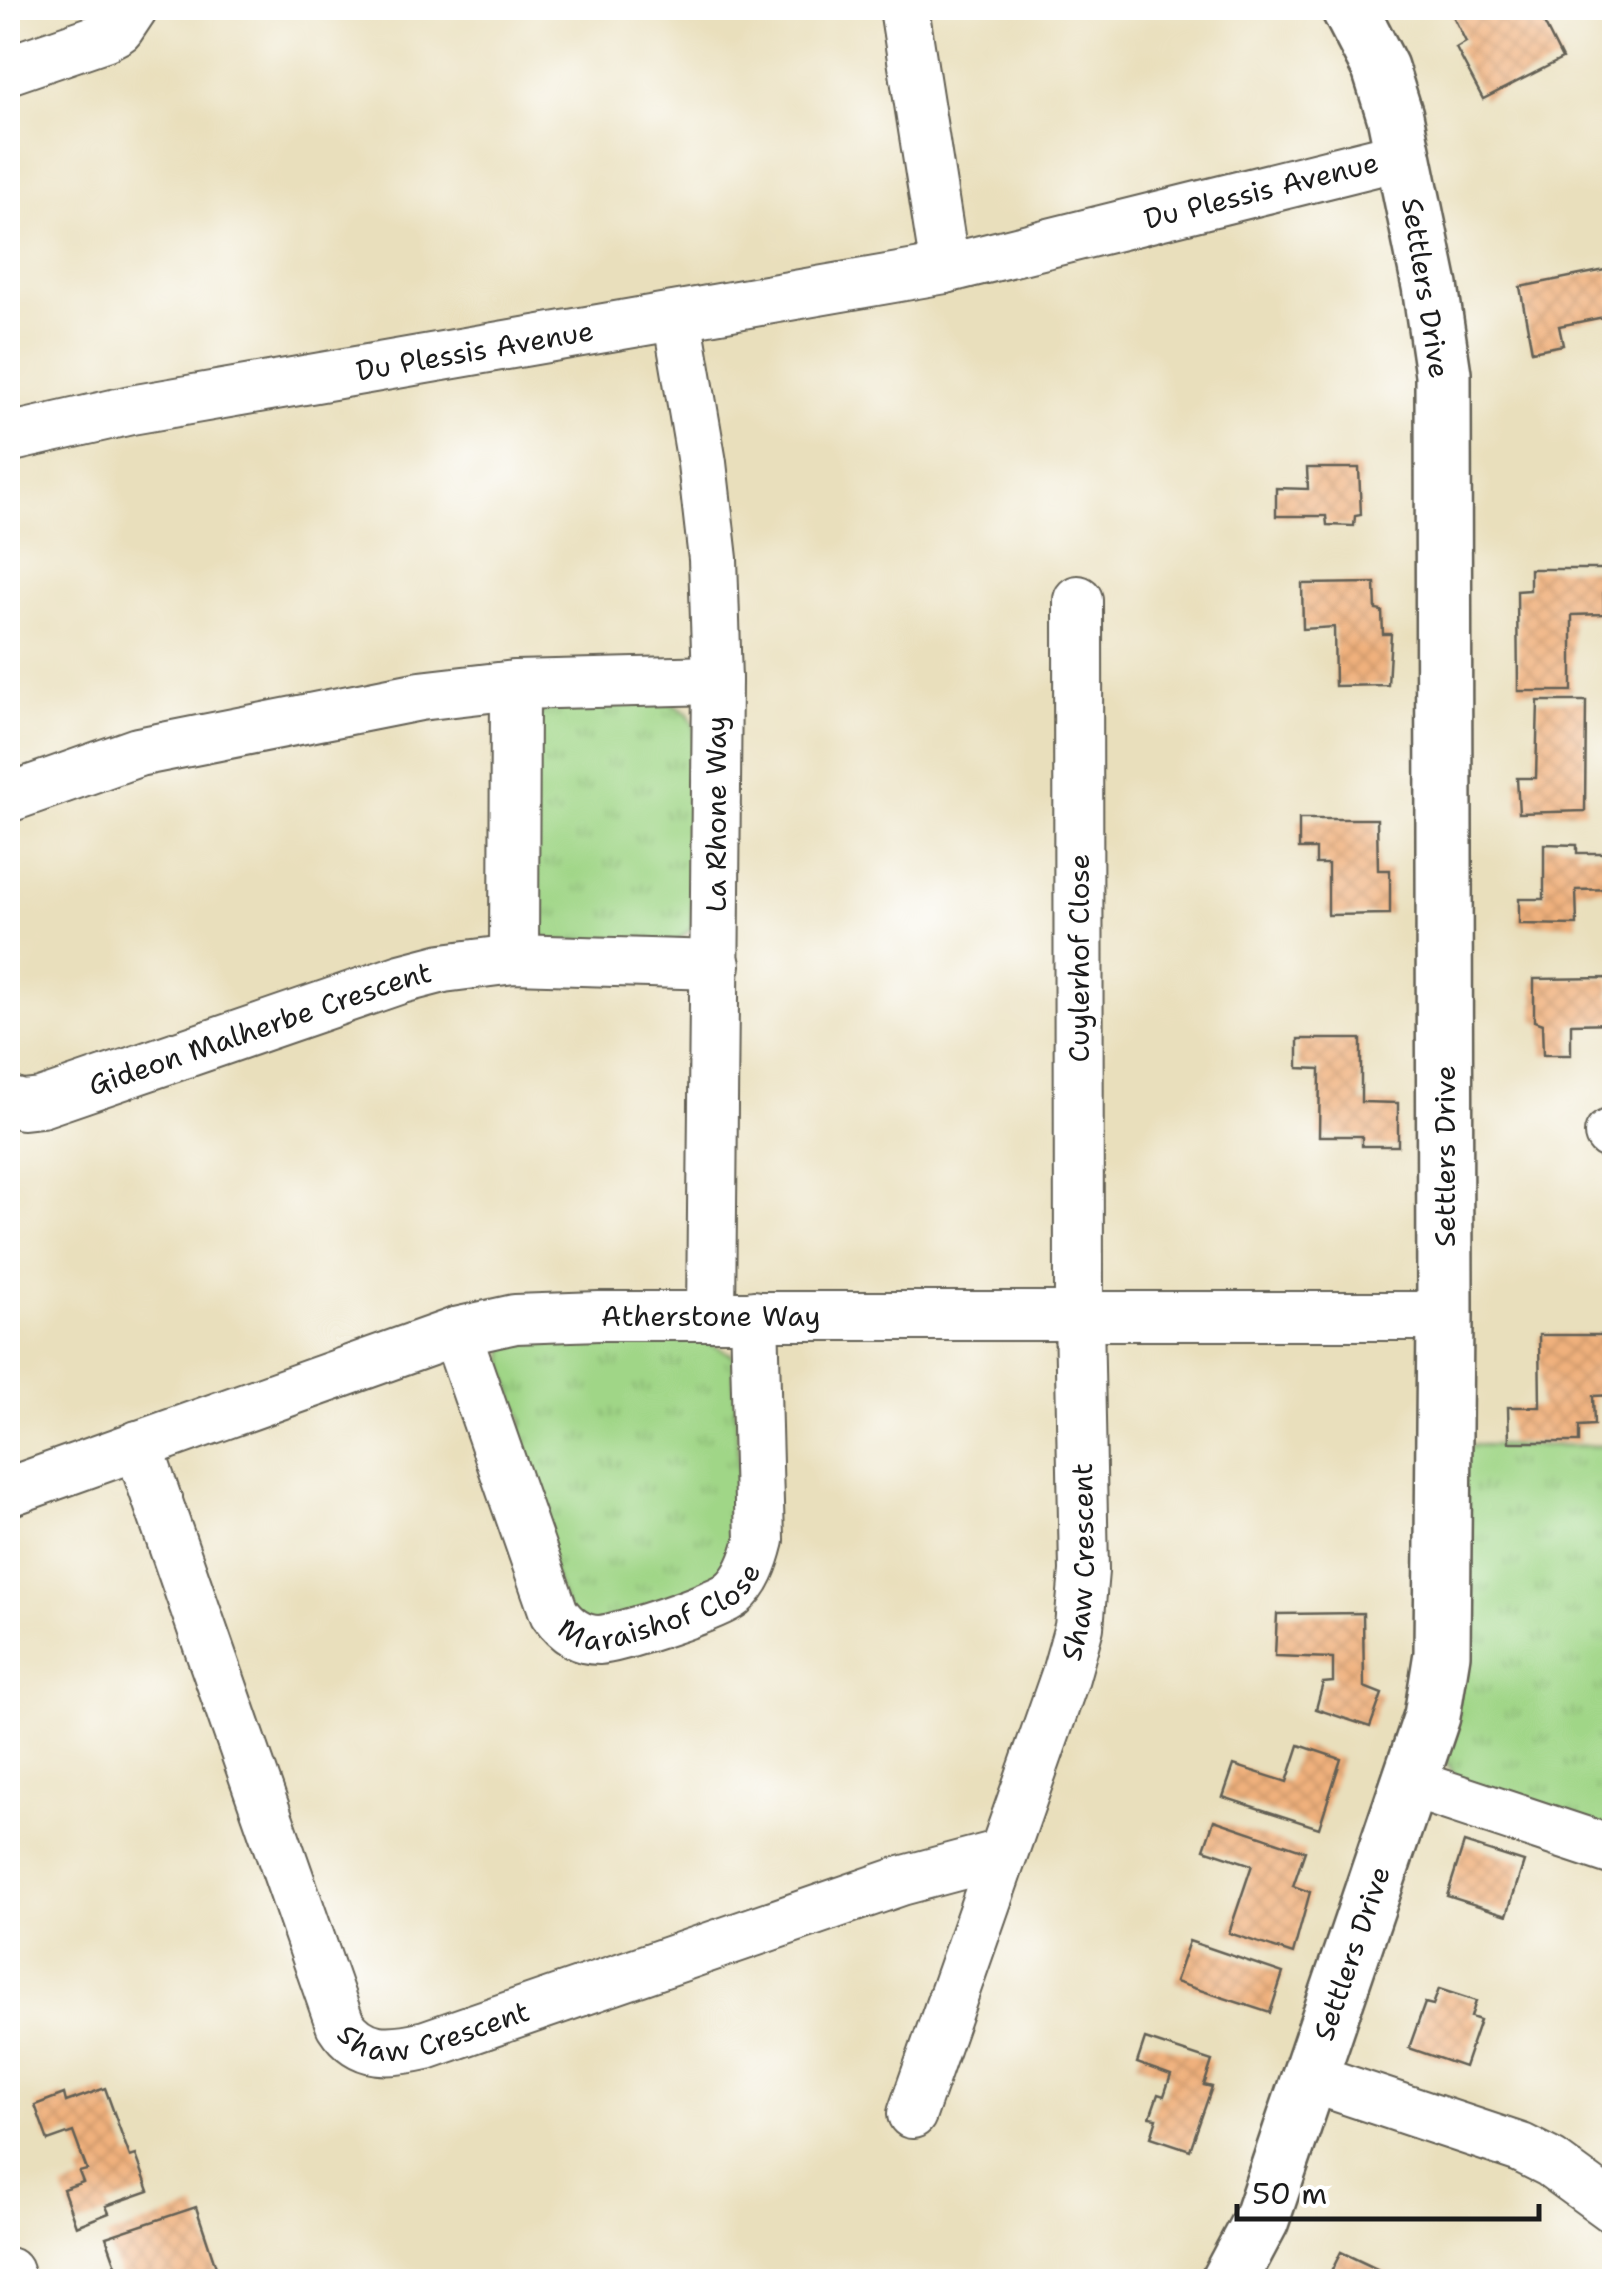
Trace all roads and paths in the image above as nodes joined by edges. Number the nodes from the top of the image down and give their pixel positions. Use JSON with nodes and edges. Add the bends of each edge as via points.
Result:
{"nodes":[{"id":1,"x":133,"y":8,"type":"edge"},
{"id":2,"x":904,"y":8,"type":"edge"},
{"id":3,"x":1349,"y":8,"type":"edge"},
{"id":4,"x":8,"y":70,"type":"edge"},
{"id":5,"x":1403,"y":154,"type":"junction"},
{"id":6,"x":945,"y":269,"type":"junction"},
{"id":7,"x":677,"y":316,"type":"junction"},
{"id":8,"x":8,"y":438,"type":"edge"},
{"id":9,"x":1078,"y":600,"type":"dead end"},
{"id":10,"x":716,"y":680,"type":"junction"},
{"id":11,"x":514,"y":685,"type":"junction"},
{"id":12,"x":8,"y":798,"type":"edge"},
{"id":13,"x":514,"y":959,"type":"junction"},
{"id":14,"x":716,"y":965,"type":"junction"},
{"id":15,"x":8,"y":1101,"type":"edge"},
{"id":16,"x":732,"y":1315,"type":"junction"},
{"id":17,"x":1080,"y":1316,"type":"junction"},
{"id":18,"x":1445,"y":1316,"type":"junction"},
{"id":19,"x":456,"y":1332,"type":"junction"},
{"id":20,"x":138,"y":1445,"type":"junction"},
{"id":21,"x":8,"y":1492,"type":"edge"},
{"id":22,"x":1410,"y":1783,"type":"junction"},
{"id":23,"x":1614,"y":1850,"type":"edge"},
{"id":24,"x":1002,"y":1854,"type":"junction"},
{"id":25,"x":1308,"y":2078,"type":"junction"},
{"id":26,"x":912,"y":2114,"type":"dead end"},
{"id":27,"x":1614,"y":2209,"type":"edge"},
{"id":28,"x":8,"y":2272,"type":"edge"},
{"id":29,"x":11,"y":2282,"type":"edge"},
{"id":30,"x":1228,"y":2282,"type":"edge"}],
"edges":[{"from":1,"to":4,"type":"street","via":[[104,37]]},
{"from":2,"to":6,"type":"street"},
{"from":3,"to":5,"type":"street","name":"Settlers Drive","via":[[1380,68]]},
{"from":5,"to":6,"type":"street","name":"Du Plessis Avenue"},
{"from":5,"to":18,"type":"street","name":"Settlers Drive","via":[[1442,374]]},
{"from":6,"to":7,"type":"street","name":"Du Plessis Avenue"},
{"from":7,"to":8,"type":"street","name":"Du Plessis Avenue","via":[[131,410]]},
{"from":7,"to":10,"type":"street","name":"La Rhone Way","via":[[713,559]]},
{"from":9,"to":17,"type":"street","name":"Cuylerhof Close"},
{"from":10,"to":11,"type":"street"},
{"from":10,"to":14,"type":"street","name":"La Rhone Way"},
{"from":11,"to":12,"type":"street","via":[[420,696],[138,752]]},
{"from":11,"to":13,"type":"street"},
{"from":13,"to":14,"type":"street","name":"Gideon Malherbe Crescent"},
{"from":13,"to":15,"type":"street","name":"Gideon Malherbe Crescent","via":[[401,979],[41,1103]]},
{"from":14,"to":16,"type":"street","name":"La Rhone Way"},
{"from":16,"to":17,"type":"street","name":"Atherstone Way"},
{"from":16,"to":19,"type":"street","name":"Atherstone Way","via":[[515,1318]]},
{"from":16,"to":19,"type":"street","name":"Maraishof Close","via":[[760,1540],[756,1558],[744,1582],[722,1600],[598,1640],[565,1628],[554,1613]]},
{"from":17,"to":18,"type":"street","name":"Atherstone Way"},
{"from":17,"to":24,"type":"street","name":"Shaw Crescent","via":[[1079,1626]]},
{"from":18,"to":22,"type":"street","name":"Settlers Drive","via":[[1442,1654],[1432,1716]]},
{"from":19,"to":20,"type":"street","name":"Atherstone Way"},
{"from":20,"to":21,"type":"street","name":"Atherstone Way"},
{"from":20,"to":24,"type":"street","name":"Shaw Crescent","via":[[340,2024],[358,2044],[393,2052],[426,2045],[901,1881]]},
{"from":22,"to":23,"type":"street"},
{"from":22,"to":25,"type":"street","name":"Settlers Drive"},
{"from":24,"to":26,"type":"street","name":"Shaw Crescent"},
{"from":25,"to":27,"type":"street","via":[[1522,2148]]},
{"from":25,"to":30,"type":"street","name":"Settlers Drive","via":[[1261,2220]]},
{"from":28,"to":29,"type":"street"}]}
